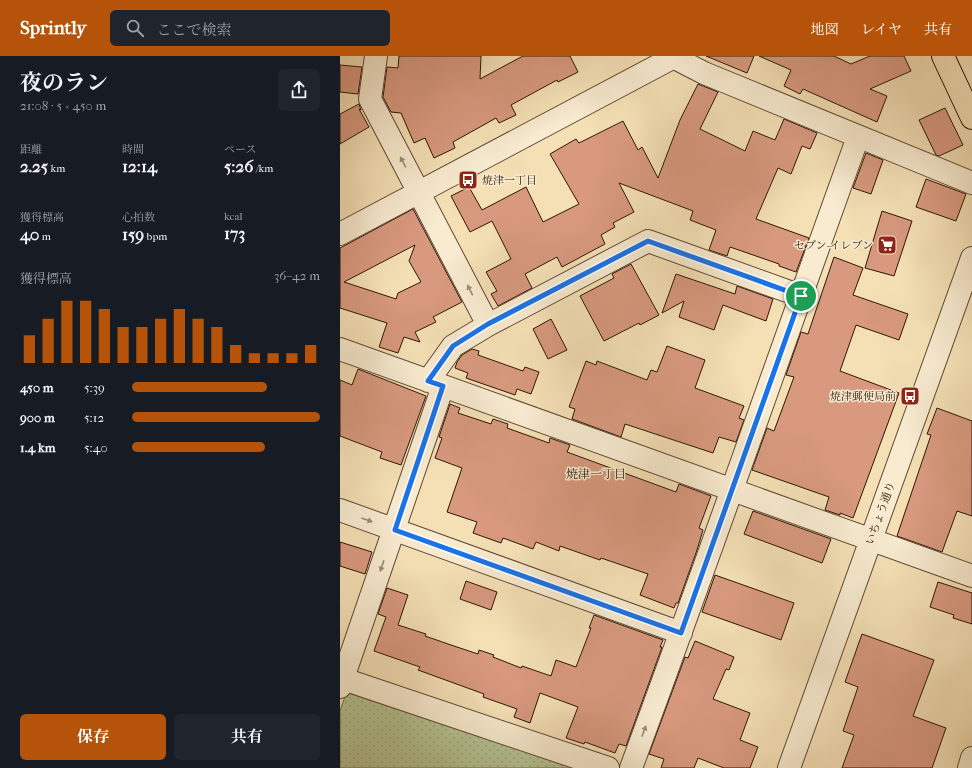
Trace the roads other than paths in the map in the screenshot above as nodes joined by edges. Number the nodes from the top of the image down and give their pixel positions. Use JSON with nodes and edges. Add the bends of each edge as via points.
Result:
{"nodes":[{"id":1,"x":376,"y":56,"type":"edge"},
{"id":2,"x":674,"y":56,"type":"edge"},
{"id":3,"x":943,"y":56,"type":"edge"},
{"id":4,"x":972,"y":118,"type":"edge"},
{"id":5,"x":858,"y":137,"type":"junction"},
{"id":6,"x":972,"y":183,"type":"edge"},
{"id":7,"x":419,"y":192,"type":"junction"},
{"id":8,"x":340,"y":234,"type":"edge"},
{"id":9,"x":972,"y":258,"type":"edge"},
{"id":10,"x":801,"y":296,"type":"junction"},
{"id":11,"x":488,"y":324,"type":"junction"},
{"id":12,"x":340,"y":349,"type":"edge"},
{"id":13,"x":435,"y":384,"type":"junction"},
{"id":14,"x":731,"y":490,"type":"junction"},
{"id":15,"x":340,"y":510,"type":"edge"},
{"id":16,"x":395,"y":530,"type":"junction"},
{"id":17,"x":871,"y":540,"type":"junction"},
{"id":18,"x":972,"y":576,"type":"edge"},
{"id":19,"x":681,"y":633,"type":"junction"},
{"id":20,"x":341,"y":681,"type":"edge"},
{"id":21,"x":972,"y":758,"type":"edge"},
{"id":22,"x":608,"y":768,"type":"edge"},
{"id":23,"x":631,"y":768,"type":"edge"},
{"id":24,"x":789,"y":768,"type":"edge"},
{"id":25,"x":969,"y":768,"type":"edge"}],
"edges":[{"from":7,"to":1,"type":"street","one_way":true,"via":[[370,99]]},
{"from":2,"to":5,"type":"street","via":[[704,73]]},
{"from":2,"to":7,"type":"street"},
{"from":3,"to":4,"type":"main road"},
{"from":5,"to":6,"type":"street"},
{"from":5,"to":10,"type":"street"},
{"from":7,"to":8,"type":"street"},
{"from":11,"to":7,"type":"street","one_way":true},
{"from":9,"to":17,"type":"street","name":"いちょう通り"},
{"from":10,"to":11,"type":"street","via":[[648,241]]},
{"from":10,"to":14,"type":"street"},
{"from":11,"to":13,"type":"street","via":[[453,346]]},
{"from":12,"to":13,"type":"street"},
{"from":13,"to":14,"type":"street"},
{"from":13,"to":16,"type":"street"},
{"from":14,"to":17,"type":"street"},
{"from":14,"to":19,"type":"street"},
{"from":15,"to":16,"type":"street","one_way":true},
{"from":16,"to":19,"type":"street"},
{"from":16,"to":20,"type":"street","one_way":true},
{"from":17,"to":18,"type":"street"},
{"from":17,"to":24,"type":"street","name":"いちょう通り"},
{"from":23,"to":19,"type":"street","one_way":true},
{"from":20,"to":22,"type":"street"},
{"from":21,"to":25,"type":"street"}]}
